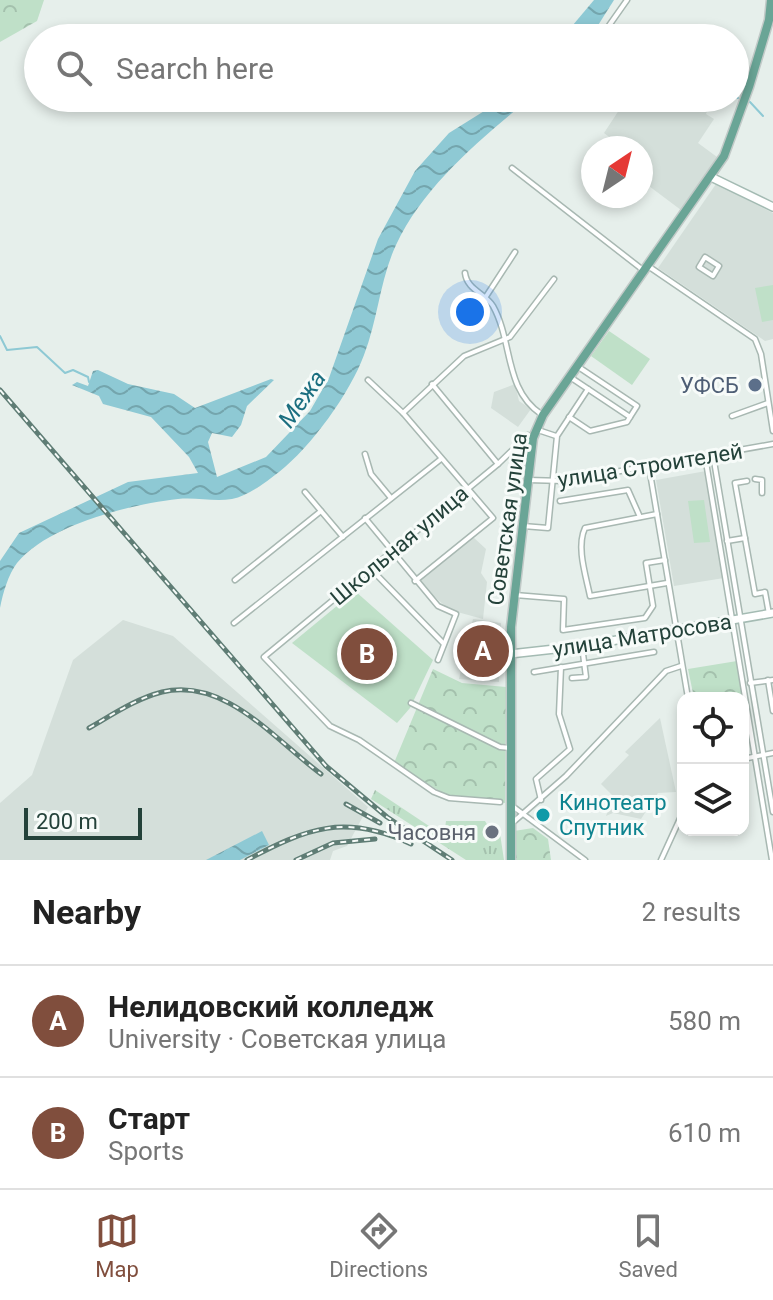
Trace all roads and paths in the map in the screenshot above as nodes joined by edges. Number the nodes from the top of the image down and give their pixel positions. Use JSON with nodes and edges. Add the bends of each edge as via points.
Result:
{"nodes":[{"id":1,"x":627,"y":0,"type":"edge"},
{"id":2,"x":771,"y":0,"type":"edge"},
{"id":3,"x":771,"y":21,"type":"edge"},
{"id":4,"x":610,"y":24,"type":"edge"},
{"id":5,"x":749,"y":88,"type":"edge"},
{"id":6,"x":740,"y":112,"type":"edge"},
{"id":7,"x":512,"y":168,"type":"dead end"},
{"id":8,"x":711,"y":177,"type":"junction"},
{"id":9,"x":773,"y":207,"type":"edge"},
{"id":10,"x":515,"y":252,"type":"dead end"},
{"id":11,"x":705,"y":257,"type":"joint"},
{"id":12,"x":646,"y":268,"type":"junction"},
{"id":13,"x":465,"y":273,"type":"dead end"},
{"id":14,"x":554,"y":279,"type":"dead end"},
{"id":15,"x":485,"y":298,"type":"junction"},
{"id":16,"x":503,"y":340,"type":"junction"},
{"id":17,"x":577,"y":366,"type":"junction"},
{"id":18,"x":570,"y":377,"type":"junction"},
{"id":19,"x":368,"y":380,"type":"dead end"},
{"id":20,"x":432,"y":384,"type":"junction"},
{"id":21,"x":588,"y":389,"type":"junction"},
{"id":22,"x":768,"y":403,"type":"junction"},
{"id":23,"x":403,"y":413,"type":"junction"},
{"id":24,"x":543,"y":415,"type":"junction"},
{"id":25,"x":732,"y":416,"type":"dead end"},
{"id":26,"x":569,"y":417,"type":"junction"},
{"id":27,"x":630,"y":417,"type":"junction"},
{"id":28,"x":773,"y":431,"type":"edge"},
{"id":29,"x":534,"y":434,"type":"junction"},
{"id":30,"x":557,"y":436,"type":"junction"},
{"id":31,"x":773,"y":444,"type":"edge"},
{"id":32,"x":365,"y":454,"type":"dead end"},
{"id":33,"x":713,"y":455,"type":"junction"},
{"id":34,"x":705,"y":456,"type":"junction"},
{"id":35,"x":441,"y":459,"type":"junction"},
{"id":36,"x":498,"y":464,"type":"junction"},
{"id":37,"x":649,"y":467,"type":"junction"},
{"id":38,"x":755,"y":479,"type":"dead end"},
{"id":39,"x":528,"y":480,"type":"junction"},
{"id":40,"x":747,"y":481,"type":"dead end"},
{"id":41,"x":551,"y":482,"type":"junction"},
{"id":42,"x":467,"y":489,"type":"junction"},
{"id":43,"x":305,"y":492,"type":"dead end"},
{"id":44,"x":762,"y":493,"type":"dead end"},
{"id":45,"x":391,"y":498,"type":"junction"},
{"id":46,"x":560,"y":501,"type":"dead end"},
{"id":47,"x":321,"y":511,"type":"junction"},
{"id":48,"x":657,"y":514,"type":"junction"},
{"id":49,"x":640,"y":517,"type":"junction"},
{"id":50,"x":365,"y":518,"type":"junction"},
{"id":51,"x":522,"y":526,"type":"junction"},
{"id":52,"x":343,"y":537,"type":"junction"},
{"id":53,"x":745,"y":538,"type":"junction"},
{"id":54,"x":727,"y":541,"type":"junction"},
{"id":55,"x":392,"y":551,"type":"junction"},
{"id":56,"x":665,"y":560,"type":"junction"},
{"id":57,"x":371,"y":569,"type":"junction"},
{"id":58,"x":235,"y":580,"type":"dead end"},
{"id":59,"x":415,"y":581,"type":"junction"},
{"id":60,"x":668,"y":583,"type":"junction"},
{"id":61,"x":650,"y":586,"type":"junction"},
{"id":62,"x":514,"y":595,"type":"junction"},
{"id":63,"x":771,"y":614,"type":"edge"},
{"id":64,"x":736,"y":620,"type":"junction"},
{"id":65,"x":234,"y":623,"type":"dead end"},
{"id":66,"x":675,"y":630,"type":"junction"},
{"id":67,"x":443,"y":643,"type":"junction"},
{"id":68,"x":582,"y":646,"type":"junction"},
{"id":69,"x":654,"y":652,"type":"dead end"},
{"id":70,"x":510,"y":654,"type":"junction"},
{"id":71,"x":438,"y":660,"type":"dead end"},
{"id":72,"x":585,"y":664,"type":"junction"},
{"id":73,"x":681,"y":666,"type":"junction"},
{"id":74,"x":561,"y":667,"type":"junction"},
{"id":75,"x":534,"y":672,"type":"dead end"},
{"id":76,"x":572,"y":678,"type":"dead end"},
{"id":77,"x":770,"y":680,"type":"edge"},
{"id":78,"x":750,"y":683,"type":"junction"},
{"id":79,"x":687,"y":692,"type":"edge"},
{"id":80,"x":411,"y":703,"type":"dead end"},
{"id":81,"x":773,"y":711,"type":"edge"},
{"id":82,"x":511,"y":748,"type":"junction"},
{"id":83,"x":773,"y":753,"type":"edge"},
{"id":84,"x":763,"y":755,"type":"junction"},
{"id":85,"x":755,"y":757,"type":"junction"},
{"id":86,"x":749,"y":758,"type":"edge"},
{"id":87,"x":770,"y":783,"type":"edge"},
{"id":88,"x":541,"y":800,"type":"junction"},
{"id":89,"x":504,"y":803,"type":"junction"},
{"id":90,"x":773,"y":812,"type":"edge"},
{"id":91,"x":525,"y":816,"type":"junction"},
{"id":92,"x":509,"y":825,"type":"junction"},
{"id":93,"x":677,"y":825,"type":"edge"},
{"id":94,"x":511,"y":860,"type":"edge"},
{"id":95,"x":585,"y":860,"type":"edge"},
{"id":96,"x":661,"y":860,"type":"edge"},
{"id":97,"x":772,"y":860,"type":"edge"}],
"edges":[{"from":1,"to":4,"type":"street"},
{"from":2,"to":3,"type":"main road","name":"Советская улица"},
{"from":3,"to":5,"type":"main road","name":"Советская улица"},
{"from":6,"to":8,"type":"main road","name":"Советская улица"},
{"from":7,"to":12,"type":"street"},
{"from":8,"to":9,"type":"main road"},
{"from":8,"to":12,"type":"main road","name":"Советская улица"},
{"from":10,"to":15,"type":"street"},
{"from":11,"to":11,"type":"street","via":[[719,266],[713,276],[699,267]]},
{"from":12,"to":17,"type":"main road","name":"Советская улица"},
{"from":12,"to":22,"type":"street","via":[[755,339]]},
{"from":13,"to":15,"type":"street","via":[[471,287]]},
{"from":14,"to":16,"type":"street"},
{"from":15,"to":16,"type":"street"},
{"from":16,"to":20,"type":"street","via":[[464,356]]},
{"from":16,"to":24,"type":"street","via":[[520,395]]},
{"from":17,"to":18,"type":"main road","name":"Советская улица"},
{"from":17,"to":27,"type":"street","via":[[637,406]]},
{"from":18,"to":21,"type":"street"},
{"from":18,"to":24,"type":"main road","name":"Советская улица"},
{"from":19,"to":23,"type":"street"},
{"from":20,"to":23,"type":"street"},
{"from":20,"to":36,"type":"street"},
{"from":21,"to":26,"type":"street"},
{"from":21,"to":27,"type":"street"},
{"from":22,"to":25,"type":"street"},
{"from":22,"to":28,"type":"street"},
{"from":23,"to":35,"type":"street"},
{"from":24,"to":29,"type":"main road","name":"Советская улица"},
{"from":26,"to":27,"type":"street","via":[[590,431]]},
{"from":26,"to":30,"type":"street"},
{"from":29,"to":30,"type":"street"},
{"from":29,"to":36,"type":"street","name":"Школьная улица"},
{"from":29,"to":39,"type":"main road","name":"Советская улица"},
{"from":30,"to":41,"type":"street"},
{"from":31,"to":33,"type":"street","name":"улица Строителей"},
{"from":32,"to":45,"type":"street","via":[[371,474]]},
{"from":33,"to":34,"type":"street","name":"улица Строителей"},
{"from":33,"to":54,"type":"street"},
{"from":34,"to":37,"type":"street","name":"улица Строителей"},
{"from":34,"to":64,"type":"street"},
{"from":35,"to":42,"type":"street"},
{"from":35,"to":45,"type":"street"},
{"from":36,"to":42,"type":"street","name":"Школьная улица"},
{"from":37,"to":41,"type":"street","name":"улица Строителей"},
{"from":37,"to":48,"type":"street"},
{"from":38,"to":44,"type":"street","via":[[762,480]]},
{"from":39,"to":41,"type":"street","name":"улица Строителей"},
{"from":39,"to":51,"type":"main road","name":"Советская улица"},
{"from":40,"to":53,"type":"street","via":[[735,483]]},
{"from":41,"to":51,"type":"street","via":[[548,528]]},
{"from":42,"to":55,"type":"street","name":"Школьная улица"},
{"from":42,"to":59,"type":"street","via":[[493,518]]},
{"from":43,"to":47,"type":"street"},
{"from":45,"to":50,"type":"street"},
{"from":46,"to":49,"type":"street","via":[[628,490]]},
{"from":47,"to":52,"type":"street"},
{"from":47,"to":58,"type":"street"},
{"from":48,"to":49,"type":"street"},
{"from":48,"to":56,"type":"street"},
{"from":49,"to":61,"type":"street","via":[[585,528],[583,557],[590,596]]},
{"from":50,"to":52,"type":"street"},
{"from":50,"to":55,"type":"street"},
{"from":51,"to":62,"type":"main road","name":"Советская улица"},
{"from":52,"to":65,"type":"street"},
{"from":53,"to":54,"type":"street"},
{"from":53,"to":63,"type":"street","via":[[755,594],[768,591]]},
{"from":54,"to":64,"type":"street"},
{"from":55,"to":57,"type":"street","name":"Школьная улица"},
{"from":55,"to":59,"type":"street"},
{"from":56,"to":60,"type":"street"},
{"from":56,"to":61,"type":"street","via":[[646,563]]},
{"from":57,"to":67,"type":"street"},
{"from":57,"to":89,"type":"street","name":"Школьная улица","via":[[264,657],[330,726],[434,792]]},
{"from":59,"to":67,"type":"street","via":[[438,606],[456,614]]},
{"from":60,"to":61,"type":"street"},
{"from":60,"to":66,"type":"street"},
{"from":61,"to":62,"type":"street","via":[[653,606],[648,617],[563,630],[564,599]]},
{"from":62,"to":70,"type":"main road","name":"Советская улица"},
{"from":63,"to":64,"type":"main road","name":"улица Матросова"},
{"from":64,"to":66,"type":"main road","name":"улица Матросова"},
{"from":64,"to":78,"type":"street"},
{"from":64,"to":85,"type":"street"},
{"from":66,"to":68,"type":"main road","name":"улица Матросова"},
{"from":66,"to":73,"type":"street"},
{"from":67,"to":71,"type":"street"},
{"from":68,"to":70,"type":"main road","name":"улица Матросова"},
{"from":68,"to":72,"type":"street"},
{"from":69,"to":72,"type":"street"},
{"from":70,"to":82,"type":"main road","name":"Советская улица"},
{"from":72,"to":74,"type":"street"},
{"from":72,"to":76,"type":"street","via":[[586,677]]},
{"from":73,"to":79,"type":"street"},
{"from":73,"to":88,"type":"street","via":[[666,671]]},
{"from":74,"to":75,"type":"street"},
{"from":74,"to":88,"type":"street","via":[[559,714],[570,749],[536,779]]},
{"from":77,"to":78,"type":"street"},
{"from":77,"to":81,"type":"street"},
{"from":78,"to":84,"type":"street"},
{"from":80,"to":82,"type":"street"},
{"from":82,"to":89,"type":"main road","name":"Советская улица"},
{"from":83,"to":84,"type":"street"},
{"from":84,"to":85,"type":"street"},
{"from":84,"to":87,"type":"street"},
{"from":85,"to":86,"type":"street"},
{"from":85,"to":97,"type":"street"},
{"from":87,"to":90,"type":"street"},
{"from":88,"to":91,"type":"street"},
{"from":89,"to":91,"type":"street"},
{"from":89,"to":92,"type":"main road","name":"Советская улица"},
{"from":91,"to":92,"type":"street"},
{"from":91,"to":95,"type":"street"},
{"from":92,"to":94,"type":"main road","name":"Советская улица"},
{"from":93,"to":96,"type":"street"}]}
